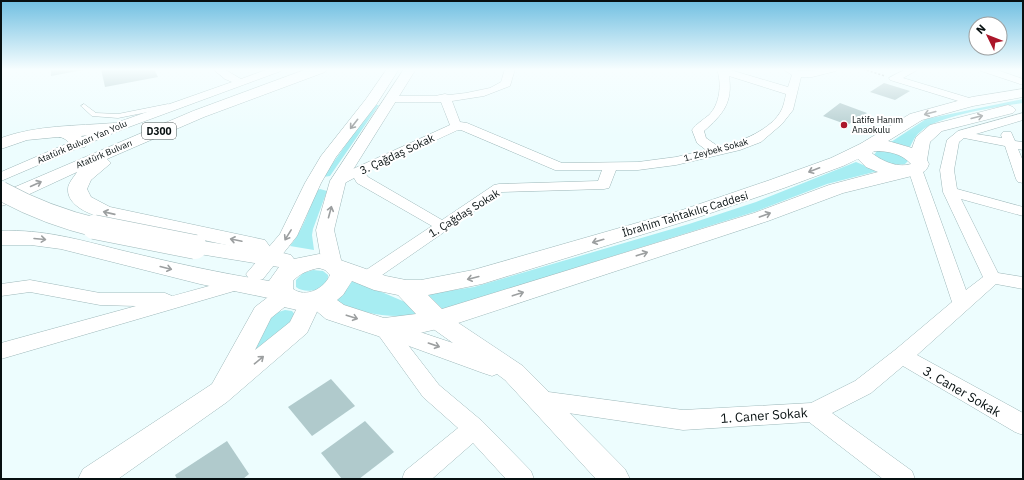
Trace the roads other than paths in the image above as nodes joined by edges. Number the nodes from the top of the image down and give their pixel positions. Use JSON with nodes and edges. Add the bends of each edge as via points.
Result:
{"nodes":[{"id":1,"x":222,"y":91,"type":"edge"},
{"id":2,"x":231,"y":91,"type":"edge"},
{"id":3,"x":258,"y":91,"type":"edge"},
{"id":4,"x":378,"y":91,"type":"edge"},
{"id":5,"x":396,"y":91,"type":"edge"},
{"id":6,"x":489,"y":91,"type":"edge"},
{"id":7,"x":725,"y":91,"type":"edge"},
{"id":8,"x":938,"y":91,"type":"edge"},
{"id":9,"x":792,"y":92,"type":"edge"},
{"id":10,"x":1023,"y":93,"type":"edge"},
{"id":11,"x":445,"y":97,"type":"junction"},
{"id":12,"x":390,"y":100,"type":"junction"},
{"id":13,"x":371,"y":102,"type":"junction"},
{"id":14,"x":972,"y":102,"type":"junction"},
{"id":15,"x":84,"y":106,"type":"dead end"},
{"id":16,"x":1023,"y":107,"type":"edge"},
{"id":17,"x":179,"y":114,"type":"junction"},
{"id":18,"x":1023,"y":116,"type":"edge"},
{"id":19,"x":1003,"y":122,"type":"junction"},
{"id":20,"x":456,"y":126,"type":"junction"},
{"id":21,"x":114,"y":128,"type":"junction"},
{"id":22,"x":66,"y":132,"type":"junction"},
{"id":23,"x":962,"y":134,"type":"junction"},
{"id":24,"x":79,"y":143,"type":"junction"},
{"id":25,"x":1,"y":144,"type":"edge"},
{"id":26,"x":1017,"y":145,"type":"edge"},
{"id":27,"x":866,"y":148,"type":"junction"},
{"id":28,"x":717,"y":151,"type":"junction"},
{"id":29,"x":610,"y":167,"type":"junction"},
{"id":30,"x":912,"y":167,"type":"junction"},
{"id":31,"x":358,"y":172,"type":"junction"},
{"id":32,"x":1,"y":177,"type":"edge"},
{"id":33,"x":1023,"y":179,"type":"edge"},
{"id":34,"x":338,"y":181,"type":"junction"},
{"id":35,"x":313,"y":183,"type":"junction"},
{"id":36,"x":1,"y":186,"type":"edge"},
{"id":37,"x":1,"y":192,"type":"edge"},
{"id":38,"x":950,"y":192,"type":"junction"},
{"id":39,"x":1,"y":200,"type":"edge"},
{"id":40,"x":1023,"y":212,"type":"edge"},
{"id":41,"x":442,"y":226,"type":"junction"},
{"id":42,"x":1,"y":238,"type":"edge"},
{"id":43,"x":327,"y":264,"type":"junction"},
{"id":44,"x":262,"y":266,"type":"junction"},
{"id":45,"x":366,"y":278,"type":"junction"},
{"id":46,"x":992,"y":278,"type":"junction"},
{"id":47,"x":1023,"y":283,"type":"edge"},
{"id":48,"x":235,"y":285,"type":"junction"},
{"id":49,"x":406,"y":288,"type":"junction"},
{"id":50,"x":1,"y":290,"type":"edge"},
{"id":51,"x":281,"y":292,"type":"junction"},
{"id":52,"x":193,"y":297,"type":"junction"},
{"id":53,"x":315,"y":300,"type":"junction"},
{"id":54,"x":962,"y":304,"type":"junction"},
{"id":55,"x":437,"y":320,"type":"junction"},
{"id":56,"x":384,"y":328,"type":"junction"},
{"id":57,"x":1,"y":352,"type":"edge"},
{"id":58,"x":902,"y":356,"type":"junction"},
{"id":59,"x":514,"y":373,"type":"junction"},
{"id":60,"x":218,"y":394,"type":"junction"},
{"id":61,"x":540,"y":400,"type":"junction"},
{"id":62,"x":812,"y":412,"type":"junction"},
{"id":63,"x":1023,"y":425,"type":"edge"},
{"id":64,"x":474,"y":428,"type":"junction"},
{"id":65,"x":93,"y":479,"type":"edge"},
{"id":66,"x":414,"y":479,"type":"edge"},
{"id":67,"x":522,"y":479,"type":"edge"},
{"id":68,"x":615,"y":479,"type":"edge"},
{"id":69,"x":903,"y":479,"type":"edge"}],
"edges":[{"from":1,"to":17,"type":"street","name":"Atatürk Bulvarı Yan Yolu"},
{"from":2,"to":36,"type":"main road","name":"Atatürk Bulvarı","number":"D300","via":[[99,143]]},
{"from":3,"to":17,"type":"main road","name":"Atatürk Bulvarı","number":"D300"},
{"from":4,"to":13,"type":"street"},
{"from":5,"to":12,"type":"street"},
{"from":6,"to":11,"type":"street","via":[[477,95]]},
{"from":7,"to":28,"type":"street","via":[[724,103],[718,113],[698,130],[703,143]]},
{"from":8,"to":14,"type":"street"},
{"from":9,"to":28,"type":"street","name":"1. Zeybek Sokak","via":[[787,110],[778,122],[757,139]]},
{"from":10,"to":14,"type":"main road","name":"İbrahim Tahtakılıç Caddesi"},
{"from":11,"to":12,"type":"street"},
{"from":11,"to":20,"type":"street"},
{"from":12,"to":13,"type":"street"},
{"from":12,"to":34,"type":"street"},
{"from":13,"to":35,"type":"street","one_way":true,"via":[[329,156]]},
{"from":14,"to":27,"type":"main road","name":"İbrahim Tahtakılıç Caddesi","one_way":true,"via":[[916,117]]},
{"from":15,"to":17,"type":"lane","via":[[94,115]]},
{"from":30,"to":16,"type":"main road","one_way":true,"via":[[922,141],[936,128]]},
{"from":17,"to":21,"type":"street","name":"Atatürk Bulvarı Yan Yolu"},
{"from":39,"to":17,"type":"main road","name":"Atatürk Bulvarı","number":"D300","one_way":true,"via":[[87,161]]},
{"from":44,"to":17,"type":"main road","one_way":true,"via":[[257,245],[104,212],[82,200],[78,187],[84,174],[150,140]]},
{"from":18,"to":19,"type":"street"},
{"from":19,"to":23,"type":"street"},
{"from":19,"to":26,"type":"street"},
{"from":20,"to":29,"type":"street","name":"1. Zeybek Sokak","via":[[463,126],[560,167]]},
{"from":20,"to":31,"type":"street","name":"3. Çağdaş Sokak"},
{"from":21,"to":22,"type":"main road"},
{"from":21,"to":24,"type":"street","name":"Atatürk Bulvarı Yan Yolu"},
{"from":22,"to":24,"type":"main road"},
{"from":22,"to":25,"type":"main road","via":[[47,132]]},
{"from":23,"to":26,"type":"street"},
{"from":23,"to":38,"type":"street","via":[[953,140],[947,170]]},
{"from":24,"to":32,"type":"street","name":"Atatürk Bulvarı Yan Yolu"},
{"from":26,"to":33,"type":"street"},
{"from":27,"to":30,"type":"main road","via":[[864,156],[873,163],[888,168]]},
{"from":27,"to":49,"type":"main road","name":"İbrahim Tahtakılıç Caddesi","one_way":true,"via":[[837,162],[689,214],[474,278],[421,288]]},
{"from":28,"to":29,"type":"street","name":"1. Zeybek Sokak","via":[[676,161]]},
{"from":29,"to":41,"type":"street","name":"1. Çağdaş Sokak","via":[[604,185],[499,188]]},
{"from":30,"to":54,"type":"street"},
{"from":55,"to":30,"type":"main road","one_way":true,"via":[[761,216],[836,189]]},
{"from":31,"to":34,"type":"street","name":"3. Çağdaş Sokak"},
{"from":31,"to":41,"type":"street","via":[[362,180]]},
{"from":34,"to":35,"type":"street"},
{"from":43,"to":34,"type":"street","one_way":true,"via":[[325,230]]},
{"from":35,"to":44,"type":"street","one_way":true,"via":[[288,236]]},
{"from":37,"to":44,"type":"main road","bridge":true,"via":[[20,202],[96,227],[195,247]]},
{"from":38,"to":40,"type":"street"},
{"from":38,"to":46,"type":"street"},
{"from":41,"to":45,"type":"street","name":"1. Çağdaş Sokak"},
{"from":42,"to":48,"type":"main road","one_way":true,"via":[[47,239]]},
{"from":43,"to":44,"type":"main road","name":"İbrahim Tahtakılıç Caddesi"},
{"from":43,"to":45,"type":"main road","name":"İbrahim Tahtakılıç Caddesi"},
{"from":43,"to":51,"type":"main road","via":[[291,270],[282,279]]},
{"from":43,"to":53,"type":"main road","via":[[342,276],[338,286]]},
{"from":44,"to":51,"type":"main road"},
{"from":45,"to":49,"type":"main road","name":"İbrahim Tahtakılıç Caddesi"},
{"from":46,"to":47,"type":"street"},
{"from":46,"to":54,"type":"street","name":"1. Caner Sokak"},
{"from":48,"to":51,"type":"main road"},
{"from":48,"to":52,"type":"street"},
{"from":49,"to":55,"type":"main road"},
{"from":50,"to":52,"type":"street","via":[[30,286],[100,299]]},
{"from":51,"to":53,"type":"main road","via":[[295,301]]},
{"from":51,"to":60,"type":"street","via":[[263,313]]},
{"from":52,"to":57,"type":"street"},
{"from":53,"to":56,"type":"main road","one_way":true,"via":[[335,312]]},
{"from":60,"to":53,"type":"street","one_way":true,"via":[[299,327]]},
{"from":54,"to":58,"type":"street","name":"1. Caner Sokak"},
{"from":55,"to":56,"type":"main road"},
{"from":55,"to":59,"type":"street"},
{"from":56,"to":59,"type":"street","one_way":true},
{"from":56,"to":64,"type":"street","via":[[431,391]]},
{"from":58,"to":62,"type":"street","name":"1. Caner Sokak","via":[[863,387]]},
{"from":58,"to":63,"type":"street","name":"3. Caner Sokak"},
{"from":59,"to":61,"type":"street"},
{"from":60,"to":65,"type":"street"},
{"from":61,"to":62,"type":"street","name":"1. Caner Sokak","via":[[683,420]]},
{"from":61,"to":68,"type":"street"},
{"from":62,"to":69,"type":"street"},
{"from":64,"to":66,"type":"street"},
{"from":64,"to":67,"type":"street"}]}
